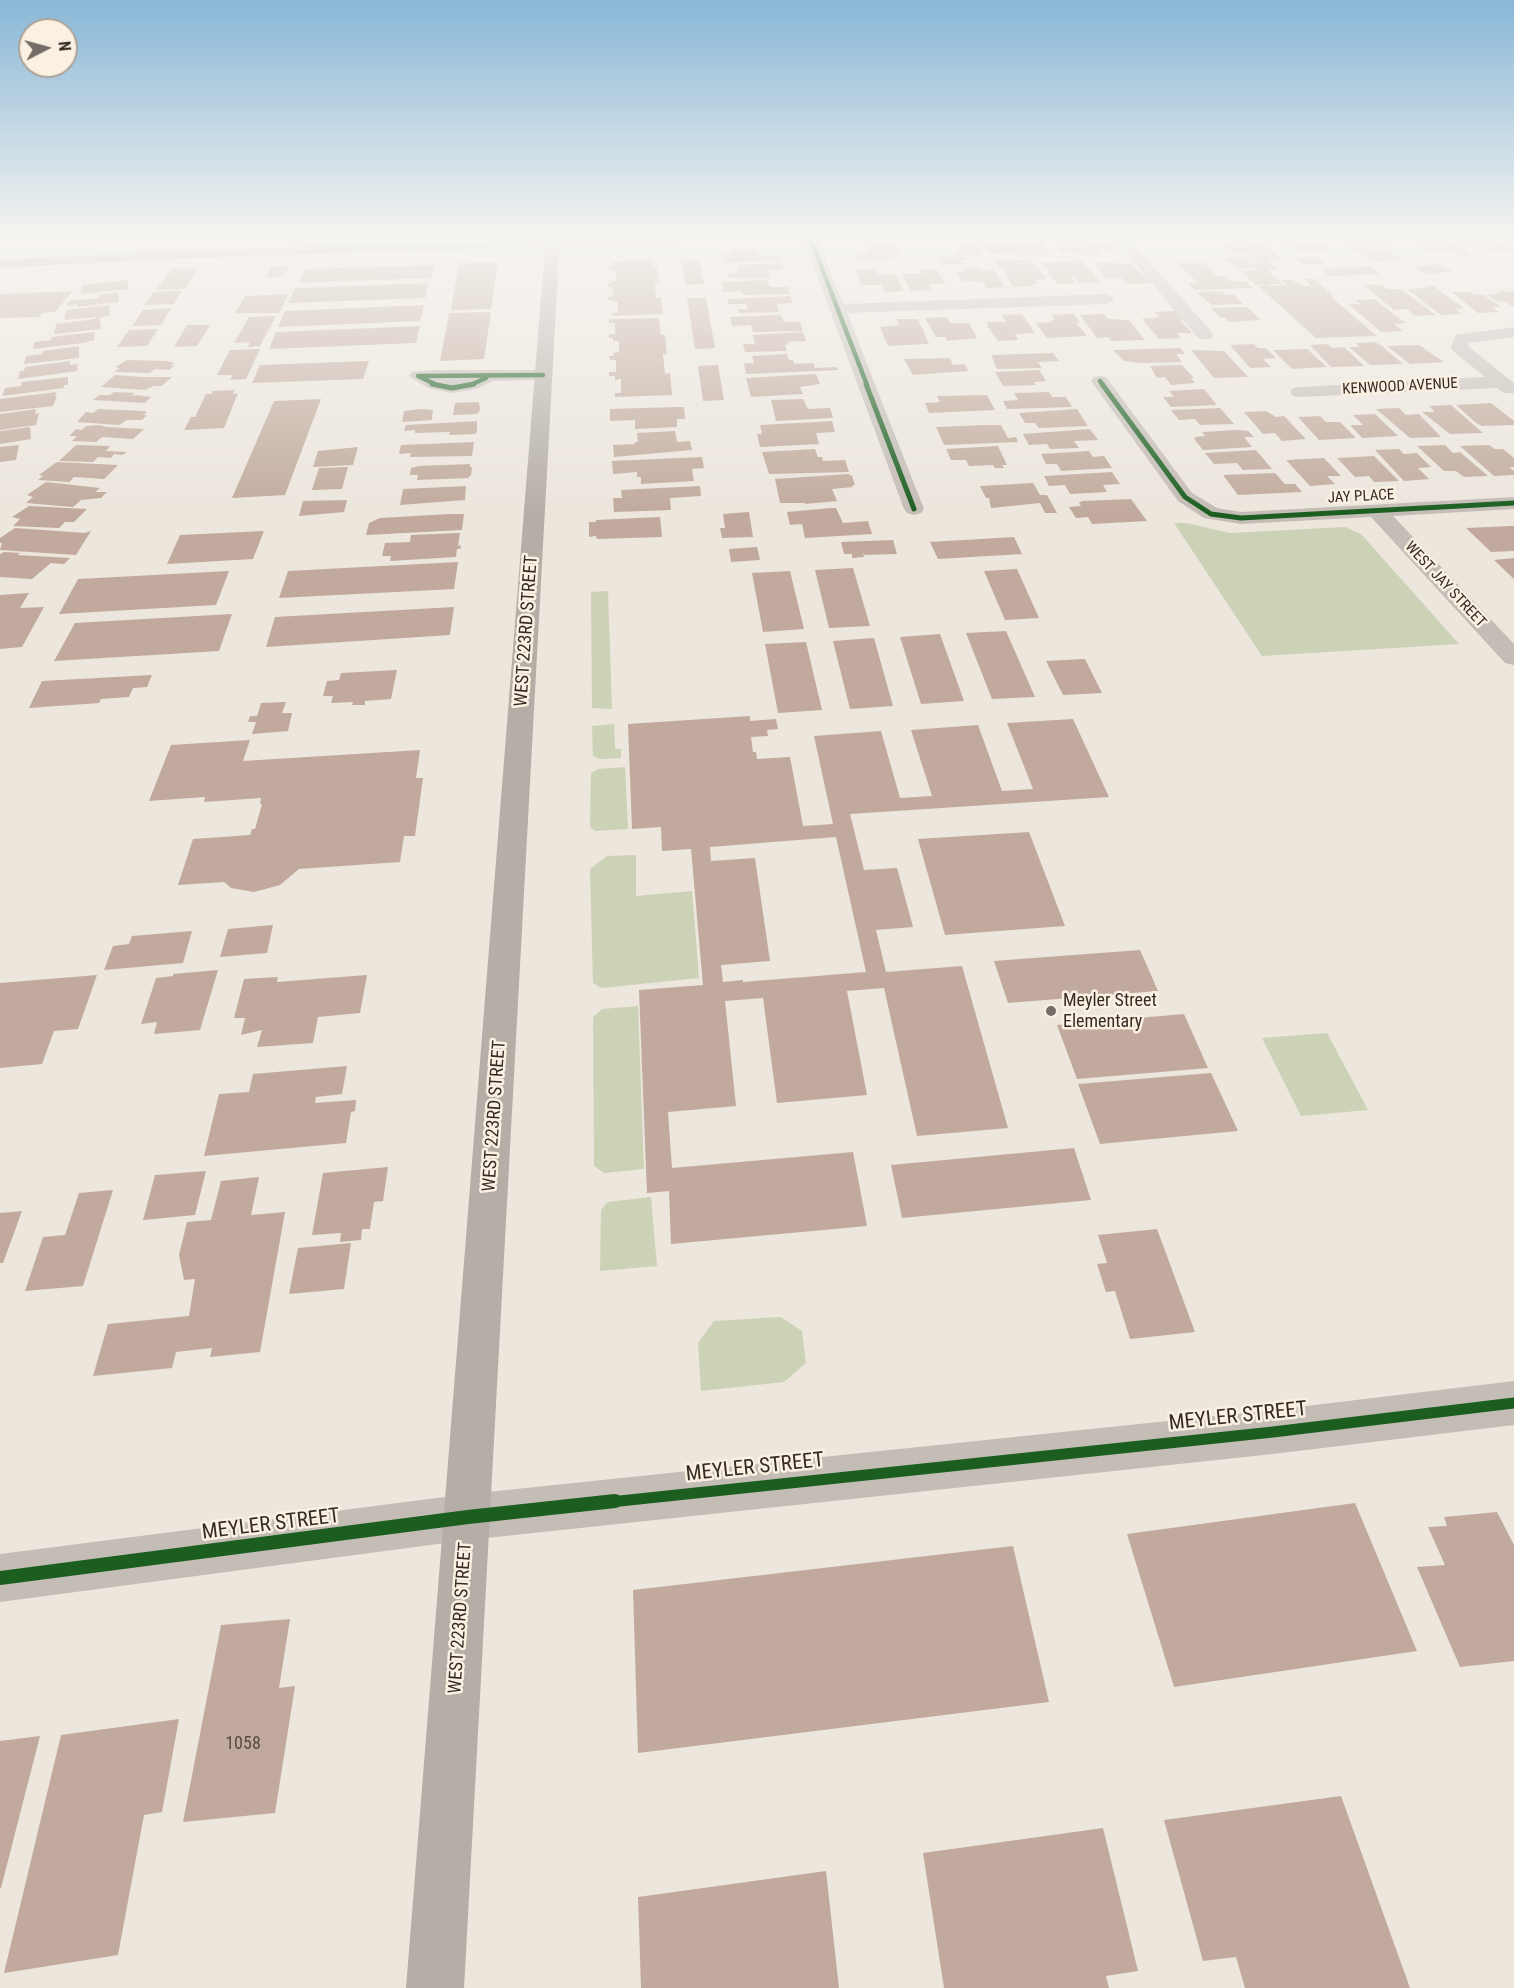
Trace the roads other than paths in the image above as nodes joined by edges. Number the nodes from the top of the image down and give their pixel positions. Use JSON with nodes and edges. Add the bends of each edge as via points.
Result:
{"nodes":[{"id":1,"x":546,"y":328,"type":"edge"},
{"id":2,"x":845,"y":328,"type":"edge"},
{"id":3,"x":1199,"y":328,"type":"edge"},
{"id":4,"x":1514,"y":332,"type":"edge"},
{"id":5,"x":1205,"y":335,"type":"dead end"},
{"id":6,"x":543,"y":375,"type":"junction"},
{"id":7,"x":486,"y":378,"type":"dead end"},
{"id":8,"x":1100,"y":381,"type":"dead end"},
{"id":9,"x":1507,"y":387,"type":"edge"},
{"id":10,"x":1299,"y":392,"type":"dead end"},
{"id":11,"x":1514,"y":504,"type":"edge"},
{"id":12,"x":914,"y":509,"type":"dead end"},
{"id":13,"x":1377,"y":511,"type":"junction"},
{"id":14,"x":1514,"y":658,"type":"edge"},
{"id":15,"x":1514,"y":1403,"type":"edge"},
{"id":16,"x":468,"y":1517,"type":"junction"},
{"id":17,"x":0,"y":1578,"type":"edge"},
{"id":18,"x":435,"y":1988,"type":"edge"}],
"edges":[{"from":1,"to":6,"type":"main road","name":"WEST 223RD STREET"},
{"from":2,"to":12,"type":"street"},
{"from":3,"to":5,"type":"street"},
{"from":4,"to":9,"type":"street","via":[[1462,339],[1459,347]]},
{"from":6,"to":7,"type":"street"},
{"from":6,"to":16,"type":"main road","name":"WEST 223RD STREET"},
{"from":8,"to":13,"type":"street","name":"JAY PLACE","via":[[1185,497],[1211,514],[1241,518]]},
{"from":9,"to":10,"type":"street","name":"KENWOOD AVENUE"},
{"from":11,"to":13,"type":"street","name":"JAY PLACE"},
{"from":13,"to":14,"type":"street","name":"WEST JAY STREET"},
{"from":15,"to":16,"type":"street","name":"MEYLER STREET"},
{"from":16,"to":17,"type":"street","name":"MEYLER STREET"},
{"from":16,"to":18,"type":"main road","name":"WEST 223RD STREET"}]}
